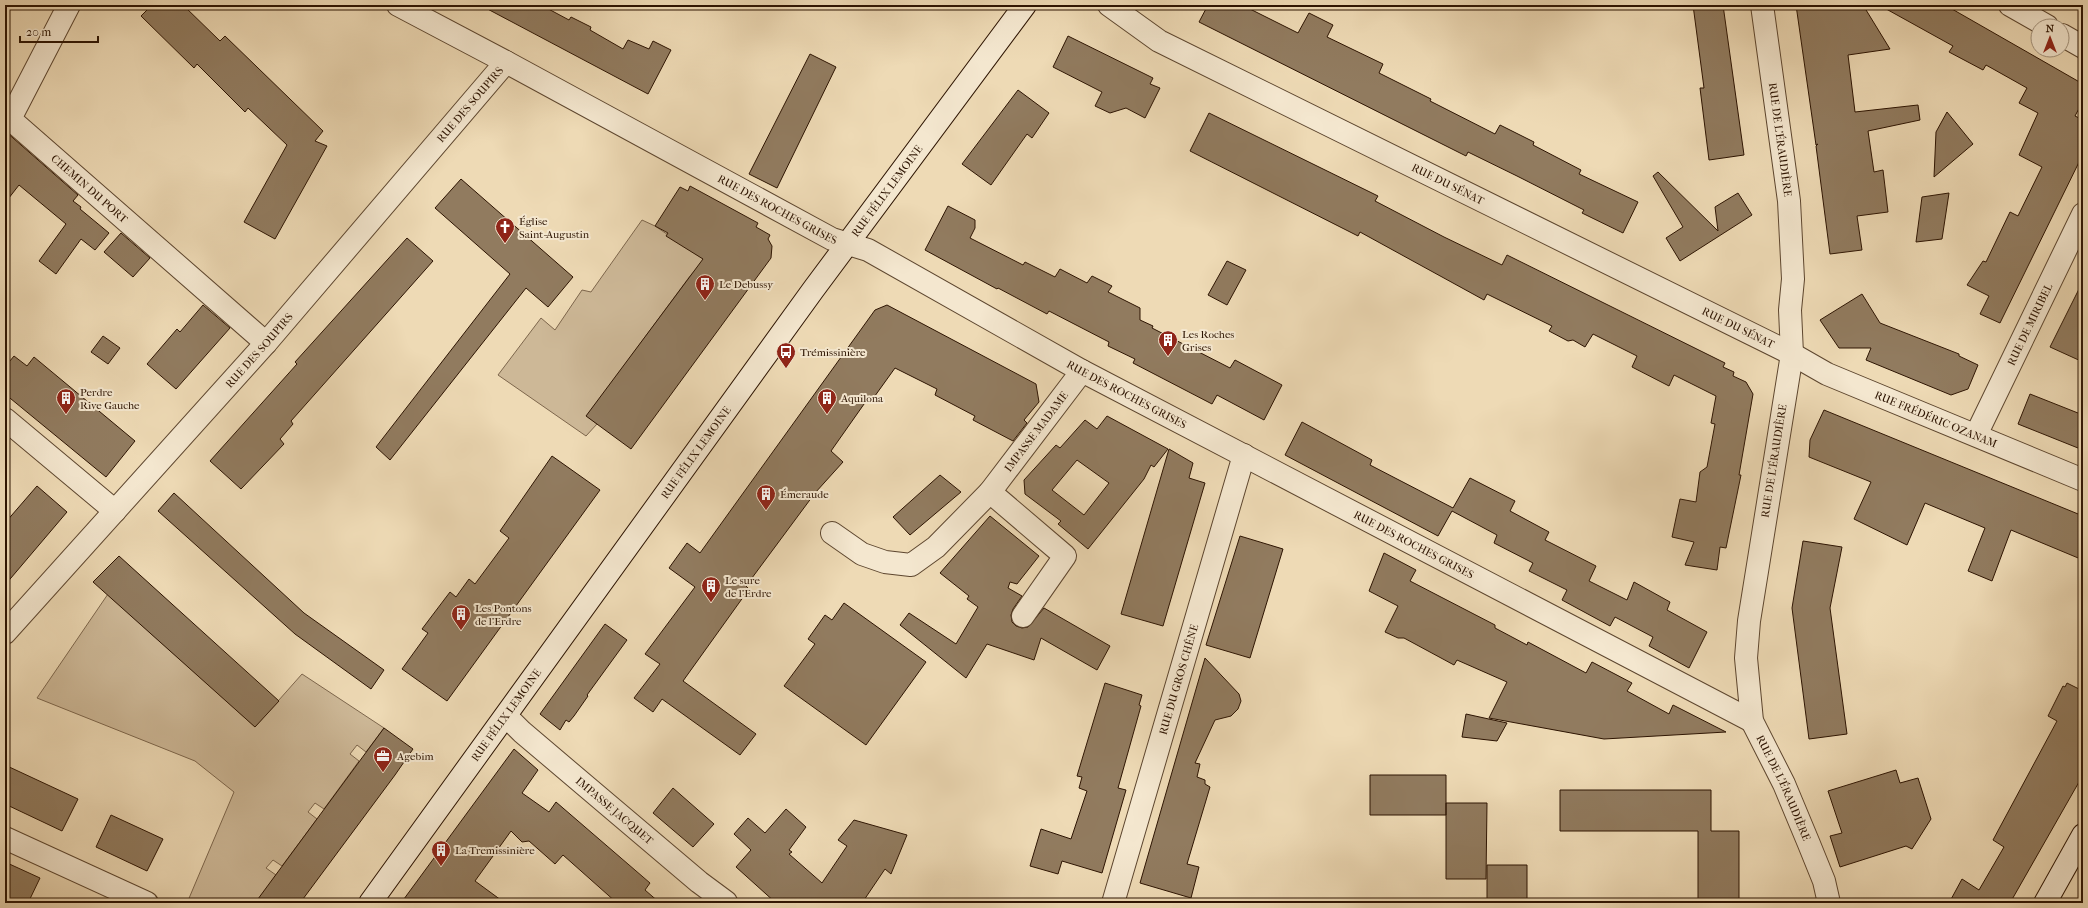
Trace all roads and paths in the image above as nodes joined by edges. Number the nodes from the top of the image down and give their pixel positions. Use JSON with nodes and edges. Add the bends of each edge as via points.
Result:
{"nodes":[{"id":1,"x":69,"y":5,"type":"edge"},
{"id":2,"x":398,"y":5,"type":"edge"},
{"id":3,"x":1025,"y":5,"type":"edge"},
{"id":4,"x":1109,"y":5,"type":"edge"},
{"id":5,"x":1762,"y":5,"type":"edge"},
{"id":6,"x":2010,"y":5,"type":"edge"},
{"id":7,"x":2033,"y":18,"type":"edge"},
{"id":8,"x":2070,"y":40,"type":"edge"},
{"id":9,"x":2083,"y":47,"type":"edge"},
{"id":10,"x":506,"y":62,"type":"junction"},
{"id":11,"x":2083,"y":214,"type":"edge"},
{"id":12,"x":848,"y":244,"type":"junction"},
{"id":13,"x":266,"y":343,"type":"junction"},
{"id":14,"x":1792,"y":354,"type":"junction"},
{"id":15,"x":1082,"y":371,"type":"junction"},
{"id":16,"x":5,"y":419,"type":"edge"},
{"id":17,"x":1976,"y":435,"type":"junction"},
{"id":18,"x":1244,"y":455,"type":"junction"},
{"id":19,"x":2083,"y":480,"type":"edge"},
{"id":20,"x":990,"y":492,"type":"junction"},
{"id":21,"x":115,"y":512,"type":"junction"},
{"id":22,"x":832,"y":533,"type":"dead end"},
{"id":23,"x":1023,"y":616,"type":"dead end"},
{"id":24,"x":5,"y":633,"type":"edge"},
{"id":25,"x":506,"y":716,"type":"junction"},
{"id":26,"x":1752,"y":721,"type":"junction"},
{"id":27,"x":2083,"y":835,"type":"edge"},
{"id":28,"x":5,"y":838,"type":"edge"},
{"id":29,"x":2076,"y":859,"type":"edge"},
{"id":30,"x":726,"y":902,"type":"dead end"},
{"id":31,"x":147,"y":903,"type":"edge"},
{"id":32,"x":370,"y":903,"type":"edge"},
{"id":33,"x":1113,"y":903,"type":"edge"},
{"id":34,"x":1829,"y":903,"type":"edge"},
{"id":35,"x":2045,"y":903,"type":"edge"}],
"edges":[{"from":1,"to":13,"type":"street","name":"CHEMIN DU PORT","via":[[10,119]]},
{"from":2,"to":10,"type":"street","name":"RUE DES ROCHES GRISES"},
{"from":3,"to":12,"type":"street","name":"RUE FÉLIX LEMOINE"},
{"from":4,"to":14,"type":"street","name":"RUE DU SÉNAT","via":[[1159,41]]},
{"from":5,"to":14,"type":"street","name":"RUE DE L'ÉRAUDIÈRE","via":[[1789,201],[1793,279],[1790,310]]},
{"from":6,"to":7,"type":"street"},
{"from":8,"to":9,"type":"street"},
{"from":10,"to":12,"type":"street","name":"RUE DES ROCHES GRISES","via":[[832,239]]},
{"from":10,"to":13,"type":"street","name":"RUE DES SOUPIRS"},
{"from":11,"to":17,"type":"street","name":"RUE DE MIRIBEL"},
{"from":12,"to":15,"type":"street","name":"RUE DES ROCHES GRISES","via":[[868,250]]},
{"from":12,"to":25,"type":"street","name":"RUE FÉLIX LEMOINE"},
{"from":13,"to":21,"type":"street","name":"RUE DES SOUPIRS"},
{"from":14,"to":17,"type":"street","name":"RUE FRÉDÉRIC OZANAM","via":[[1827,374]]},
{"from":14,"to":26,"type":"street","name":"RUE DE L'ÉRAUDIÈRE","via":[[1749,621],[1746,658]]},
{"from":15,"to":18,"type":"street","name":"RUE DES ROCHES GRISES"},
{"from":15,"to":20,"type":"street","name":"IMPASSE MADAME"},
{"from":16,"to":21,"type":"street"},
{"from":17,"to":19,"type":"street","name":"RUE FRÉDÉRIC OZANAM"},
{"from":18,"to":26,"type":"street","name":"RUE DES ROCHES GRISES"},
{"from":18,"to":33,"type":"street","name":"RUE DU GROS CHÊNE"},
{"from":20,"to":22,"type":"street","name":"IMPASSE MADAME","via":[[936,547],[911,565],[885,562],[862,554]]},
{"from":20,"to":23,"type":"street","via":[[1065,556]]},
{"from":21,"to":24,"type":"street","name":"RUE DES SOUPIRS"},
{"from":25,"to":30,"type":"street","name":"IMPASSE JACQUET"},
{"from":25,"to":32,"type":"street","name":"RUE FÉLIX LEMOINE"},
{"from":26,"to":34,"type":"street","name":"RUE DE L'ÉRAUDIÈRE","via":[[1784,784],[1810,844]]},
{"from":27,"to":29,"type":"street"},
{"from":28,"to":31,"type":"street"},
{"from":29,"to":35,"type":"street"}]}
